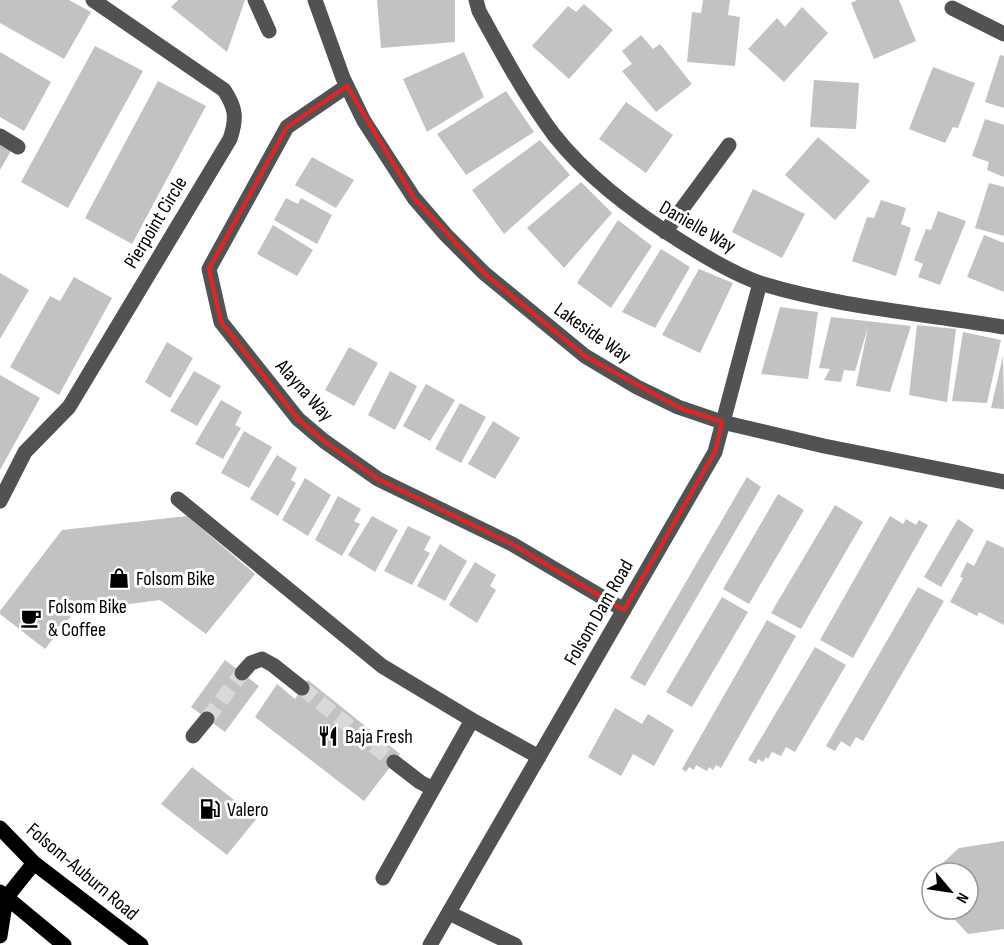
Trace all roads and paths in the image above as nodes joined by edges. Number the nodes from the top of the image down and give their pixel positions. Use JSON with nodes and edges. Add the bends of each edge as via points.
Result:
{"nodes":[{"id":1,"x":93,"y":0,"type":"edge"},
{"id":2,"x":255,"y":0,"type":"edge"},
{"id":3,"x":315,"y":0,"type":"edge"},
{"id":4,"x":476,"y":0,"type":"edge"},
{"id":5,"x":952,"y":8,"type":"dead end"},
{"id":6,"x":269,"y":31,"type":"dead end"},
{"id":7,"x":1004,"y":34,"type":"edge"},
{"id":8,"x":346,"y":86,"type":"junction"},
{"id":9,"x":0,"y":136,"type":"edge"},
{"id":10,"x":729,"y":145,"type":"dead end"},
{"id":11,"x":18,"y":147,"type":"dead end"},
{"id":12,"x":665,"y":232,"type":"junction"},
{"id":13,"x":760,"y":283,"type":"junction"},
{"id":14,"x":1004,"y":327,"type":"edge"},
{"id":15,"x":722,"y":422,"type":"junction"},
{"id":16,"x":1004,"y":482,"type":"edge"},
{"id":17,"x":178,"y":499,"type":"dead end"},
{"id":18,"x":0,"y":501,"type":"edge"},
{"id":19,"x":624,"y":610,"type":"junction"},
{"id":20,"x":242,"y":673,"type":"tunnel mouth"},
{"id":21,"x":302,"y":688,"type":"tunnel mouth"},
{"id":22,"x":207,"y":719,"type":"tunnel mouth"},
{"id":23,"x":472,"y":720,"type":"junction"},
{"id":24,"x":193,"y":736,"type":"dead end"},
{"id":25,"x":539,"y":757,"type":"junction"},
{"id":26,"x":394,"y":762,"type":"tunnel mouth"},
{"id":27,"x":433,"y":789,"type":"junction"},
{"id":28,"x":0,"y":828,"type":"edge"},
{"id":29,"x":34,"y":863,"type":"junction"},
{"id":30,"x":383,"y":878,"type":"dead end"},
{"id":31,"x":2,"y":897,"type":"edge"},
{"id":32,"x":449,"y":913,"type":"junction"},
{"id":33,"x":0,"y":936,"type":"edge"},
{"id":34,"x":64,"y":945,"type":"edge"},
{"id":35,"x":141,"y":945,"type":"edge"},
{"id":36,"x":430,"y":945,"type":"edge"},
{"id":37,"x":515,"y":945,"type":"edge"}],
"edges":[{"from":1,"to":18,"type":"street","name":"Pierpoint Circle","via":[[224,90],[233,104],[236,122],[230,139],[69,407],[25,452]]},
{"from":2,"to":6,"type":"street"},
{"from":3,"to":8,"type":"street","name":"Lakeside Way"},
{"from":4,"to":12,"type":"street","name":"Danielle Way","via":[[516,79],[555,135],[616,198]]},
{"from":5,"to":7,"type":"street"},
{"from":8,"to":15,"type":"street","name":"Lakeside Way","via":[[414,198],[484,273],[585,356],[678,408]]},
{"from":8,"to":19,"type":"street","name":"Alayna Way","via":[[287,127],[209,268],[221,322],[298,419],[342,454],[378,479],[512,544]]},
{"from":9,"to":11,"type":"street"},
{"from":10,"to":12,"type":"street"},
{"from":12,"to":13,"type":"street","name":"Danielle Way"},
{"from":13,"to":14,"type":"street","name":"Danielle Way","via":[[805,296]]},
{"from":13,"to":15,"type":"street","name":"Folsom Dam Road"},
{"from":15,"to":16,"type":"street","name":"Lakeside Way"},
{"from":15,"to":19,"type":"street","name":"Folsom Dam Road","via":[[715,452]]},
{"from":17,"to":23,"type":"street","via":[[382,666]]},
{"from":19,"to":25,"type":"street","name":"Folsom Dam Road"},
{"from":20,"to":21,"type":"street","via":[[251,663],[262,659]]},
{"from":22,"to":24,"type":"street"},
{"from":23,"to":25,"type":"street"},
{"from":23,"to":27,"type":"street"},
{"from":25,"to":32,"type":"street","name":"Folsom Dam Road"},
{"from":26,"to":27,"type":"street"},
{"from":27,"to":30,"type":"street"},
{"from":28,"to":29,"type":"main road","name":"Folsom-Auburn Road"},
{"from":29,"to":31,"type":"main road"},
{"from":29,"to":35,"type":"main road","name":"Folsom-Auburn Road"},
{"from":31,"to":33,"type":"main road"},
{"from":31,"to":34,"type":"main road"},
{"from":32,"to":36,"type":"street","name":"Folsom Dam Road"},
{"from":32,"to":37,"type":"street"}]}
